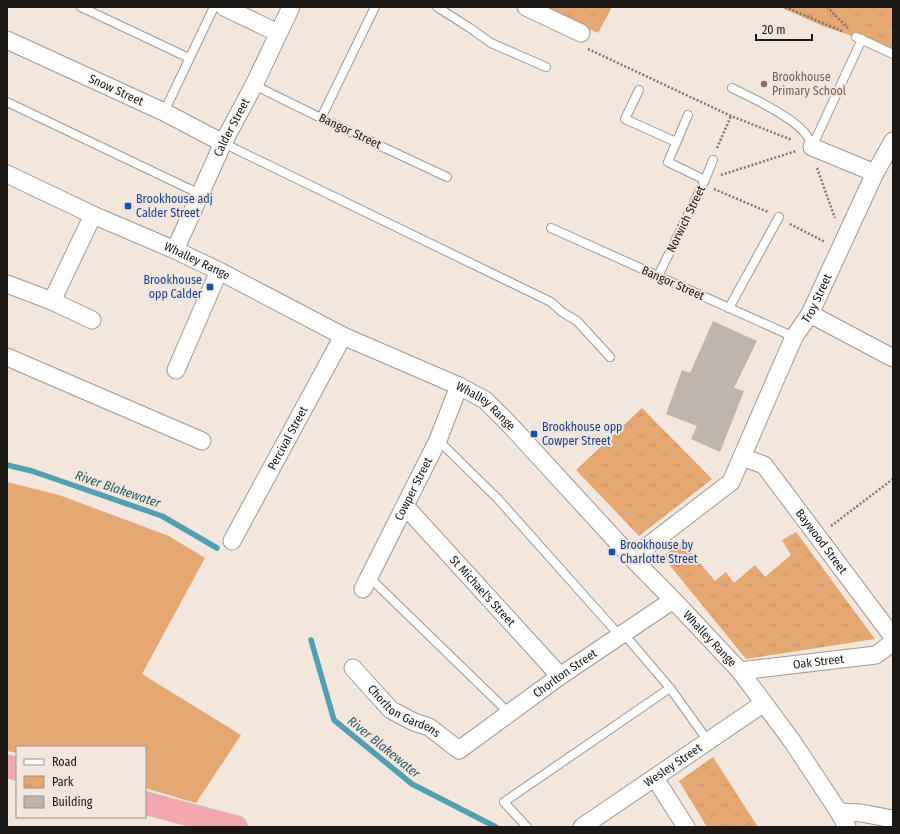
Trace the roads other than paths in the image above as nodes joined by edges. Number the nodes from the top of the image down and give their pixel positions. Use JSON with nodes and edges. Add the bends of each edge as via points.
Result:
{"nodes":[{"id":1,"x":82,"y":7,"type":"edge"},
{"id":2,"x":214,"y":7,"type":"edge"},
{"id":3,"x":224,"y":7,"type":"edge"},
{"id":4,"x":291,"y":7,"type":"edge"},
{"id":5,"x":375,"y":7,"type":"edge"},
{"id":6,"x":437,"y":7,"type":"edge"},
{"id":7,"x":526,"y":7,"type":"edge"},
{"id":8,"x":278,"y":33,"type":"junction"},
{"id":9,"x":581,"y":33,"type":"road end"},
{"id":10,"x":7,"y":40,"type":"edge"},
{"id":11,"x":893,"y":54,"type":"edge"},
{"id":12,"x":189,"y":58,"type":"junction"},
{"id":13,"x":546,"y":67,"type":"dead end"},
{"id":14,"x":254,"y":85,"type":"junction"},
{"id":15,"x":732,"y":88,"type":"dead end"},
{"id":16,"x":639,"y":90,"type":"dead end"},
{"id":17,"x":7,"y":102,"type":"edge"},
{"id":18,"x":164,"y":112,"type":"junction"},
{"id":19,"x":688,"y":115,"type":"dead end"},
{"id":20,"x":321,"y":118,"type":"junction"},
{"id":21,"x":676,"y":142,"type":"junction"},
{"id":22,"x":893,"y":142,"type":"edge"},
{"id":23,"x":223,"y":143,"type":"junction"},
{"id":24,"x":811,"y":147,"type":"junction"},
{"id":25,"x":712,"y":160,"type":"road end"},
{"id":26,"x":875,"y":173,"type":"junction"},
{"id":27,"x":7,"y":174,"type":"edge"},
{"id":28,"x":447,"y":177,"type":"dead end"},
{"id":29,"x":705,"y":180,"type":"junction"},
{"id":30,"x":200,"y":194,"type":"junction"},
{"id":31,"x":93,"y":215,"type":"junction"},
{"id":32,"x":779,"y":217,"type":"dead end"},
{"id":33,"x":551,"y":228,"type":"dead end"},
{"id":34,"x":175,"y":250,"type":"junction"},
{"id":35,"x":219,"y":271,"type":"junction"},
{"id":36,"x":658,"y":276,"type":"junction"},
{"id":37,"x":7,"y":284,"type":"edge"},
{"id":38,"x":52,"y":301,"type":"junction"},
{"id":39,"x":729,"y":308,"type":"junction"},
{"id":40,"x":810,"y":314,"type":"junction"},
{"id":41,"x":92,"y":320,"type":"dead end"},
{"id":42,"x":343,"y":336,"type":"junction"},
{"id":43,"x":794,"y":337,"type":"junction"},
{"id":44,"x":7,"y":357,"type":"edge"},
{"id":45,"x":610,"y":357,"type":"dead end"},
{"id":46,"x":893,"y":358,"type":"edge"},
{"id":47,"x":176,"y":370,"type":"dead end"},
{"id":48,"x":459,"y":386,"type":"junction"},
{"id":49,"x":438,"y":440,"type":"junction"},
{"id":50,"x":202,"y":442,"type":"dead end"},
{"id":51,"x":742,"y":457,"type":"junction"},
{"id":52,"x":405,"y":506,"type":"junction"},
{"id":53,"x":232,"y":540,"type":"dead end"},
{"id":54,"x":632,"y":558,"type":"junction"},
{"id":55,"x":366,"y":583,"type":"joint"},
{"id":56,"x":673,"y":600,"type":"junction"},
{"id":57,"x":622,"y":635,"type":"junction"},
{"id":58,"x":893,"y":637,"type":"edge"},
{"id":59,"x":893,"y":642,"type":"edge"},
{"id":60,"x":353,"y":668,"type":"dead end"},
{"id":61,"x":740,"y":671,"type":"junction"},
{"id":62,"x":560,"y":676,"type":"junction"},
{"id":63,"x":670,"y":688,"type":"junction"},
{"id":64,"x":764,"y":703,"type":"junction"},
{"id":65,"x":510,"y":714,"type":"junction"},
{"id":66,"x":708,"y":741,"type":"junction"},
{"id":67,"x":459,"y":750,"type":"joint"},
{"id":68,"x":655,"y":778,"type":"junction"},
{"id":69,"x":146,"y":803,"type":"edge"},
{"id":70,"x":893,"y":819,"type":"edge"},
{"id":71,"x":843,"y":820,"type":"edge"},
{"id":72,"x":236,"y":827,"type":"edge"},
{"id":73,"x":527,"y":827,"type":"edge"},
{"id":74,"x":582,"y":827,"type":"edge"},
{"id":75,"x":686,"y":827,"type":"edge"}],
"edges":[{"from":1,"to":12,"type":"lane"},
{"from":2,"to":12,"type":"lane"},
{"from":3,"to":8,"type":"street"},
{"from":4,"to":8,"type":"street","name":"Calder Street"},
{"from":5,"to":20,"type":"lane"},
{"from":6,"to":13,"type":"lane","via":[[491,43]]},
{"from":7,"to":9,"type":"street"},
{"from":8,"to":14,"type":"street","name":"Calder Street"},
{"from":10,"to":18,"type":"street","name":"Snow Street"},
{"from":11,"to":24,"type":"lane","via":[[859,38]]},
{"from":12,"to":18,"type":"lane"},
{"from":14,"to":20,"type":"lane","name":"Bangor Street"},
{"from":14,"to":23,"type":"street","name":"Calder Street"},
{"from":15,"to":24,"type":"lane","via":[[750,96],[803,130]]},
{"from":16,"to":21,"type":"lane","via":[[624,119]]},
{"from":17,"to":30,"type":"lane"},
{"from":18,"to":23,"type":"street","name":"Snow Street"},
{"from":19,"to":21,"type":"lane"},
{"from":20,"to":28,"type":"lane","name":"Bangor Street"},
{"from":21,"to":29,"type":"lane","via":[[668,162]]},
{"from":22,"to":26,"type":"street","name":"Troy Street"},
{"from":23,"to":30,"type":"street","name":"Calder Street"},
{"from":23,"to":45,"type":"lane","via":[[551,302],[577,321]]},
{"from":24,"to":26,"type":"street"},
{"from":25,"to":29,"type":"lane","name":"Norwich Street"},
{"from":26,"to":40,"type":"street","name":"Troy Street"},
{"from":27,"to":31,"type":"street","name":"Whalley Range"},
{"from":29,"to":36,"type":"lane","name":"Norwich Street"},
{"from":30,"to":34,"type":"street","name":"Calder Street"},
{"from":31,"to":34,"type":"street","name":"Whalley Range"},
{"from":31,"to":38,"type":"street"},
{"from":32,"to":39,"type":"lane"},
{"from":33,"to":36,"type":"lane","name":"Bangor Street"},
{"from":34,"to":35,"type":"street","name":"Whalley Range"},
{"from":35,"to":42,"type":"street","name":"Whalley Range"},
{"from":35,"to":47,"type":"street"},
{"from":36,"to":39,"type":"lane","name":"Bangor Street"},
{"from":37,"to":38,"type":"street"},
{"from":38,"to":41,"type":"street"},
{"from":39,"to":43,"type":"lane","name":"Bangor Street"},
{"from":40,"to":43,"type":"street","name":"Troy Street"},
{"from":40,"to":46,"type":"street"},
{"from":42,"to":48,"type":"street","name":"Whalley Range"},
{"from":42,"to":53,"type":"street","name":"Percival Street"},
{"from":43,"to":51,"type":"street","name":"Troy Street"},
{"from":44,"to":50,"type":"street"},
{"from":48,"to":49,"type":"street","name":"Cowper Street"},
{"from":48,"to":54,"type":"street","name":"Whalley Range","via":[[485,400],[496,410]]},
{"from":49,"to":52,"type":"street","name":"Cowper Street"},
{"from":49,"to":57,"type":"lane","via":[[498,499]]},
{"from":51,"to":54,"type":"street","name":"Troy Street","via":[[730,482]]},
{"from":51,"to":58,"type":"street","name":"Baywood Street","via":[[764,465]]},
{"from":52,"to":55,"type":"street","name":"Cowper Street"},
{"from":52,"to":62,"type":"street","name":"St Michael's Street"},
{"from":54,"to":56,"type":"street","name":"Whalley Range"},
{"from":55,"to":65,"type":"lane"},
{"from":56,"to":57,"type":"street","name":"Chorlton Street"},
{"from":56,"to":61,"type":"street","name":"Whalley Range"},
{"from":57,"to":62,"type":"street","name":"Chorlton Street"},
{"from":57,"to":63,"type":"lane"},
{"from":59,"to":61,"type":"street","name":"Oak Street","via":[[876,655]]},
{"from":60,"to":67,"type":"street","name":"Chorlton Gardens","via":[[391,710],[429,727]]},
{"from":61,"to":64,"type":"street","name":"Whalley Range"},
{"from":62,"to":65,"type":"street","name":"Chorlton Street"},
{"from":63,"to":66,"type":"lane"},
{"from":63,"to":73,"type":"lane","via":[[504,802]]},
{"from":64,"to":66,"type":"street","name":"Wesley Street"},
{"from":64,"to":71,"type":"street","name":"Whalley Range"},
{"from":65,"to":67,"type":"street","name":"Chorlton Street"},
{"from":66,"to":68,"type":"street","name":"Wesley Street"},
{"from":68,"to":74,"type":"street","name":"Wesley Street"},
{"from":68,"to":75,"type":"street"},
{"from":69,"to":72,"type":"highway"},
{"from":70,"to":71,"type":"street","via":[[861,813]]}]}
